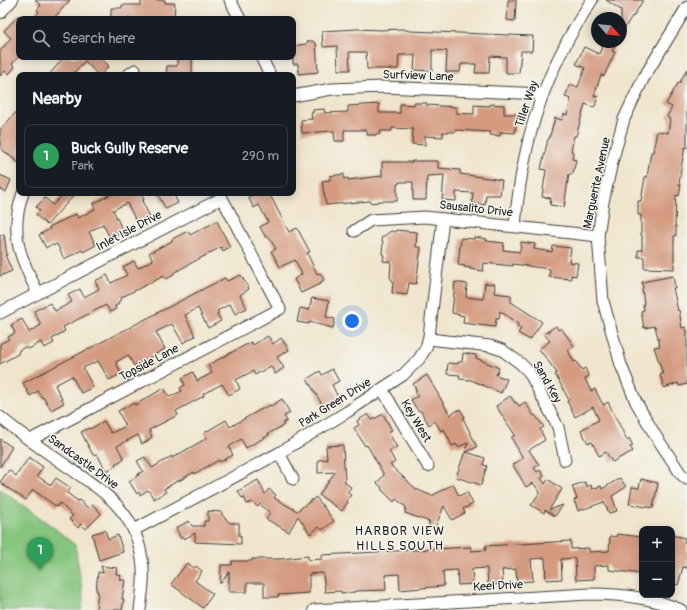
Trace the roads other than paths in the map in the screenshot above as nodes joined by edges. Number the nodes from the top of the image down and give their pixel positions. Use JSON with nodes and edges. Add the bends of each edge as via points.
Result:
{"nodes":[{"id":1,"x":12,"y":0,"type":"edge"},
{"id":2,"x":230,"y":0,"type":"edge"},
{"id":3,"x":592,"y":0,"type":"edge"},
{"id":4,"x":687,"y":7,"type":"edge"},
{"id":5,"x":0,"y":13,"type":"edge"},
{"id":6,"x":238,"y":16,"type":"edge"},
{"id":7,"x":262,"y":60,"type":"edge"},
{"id":8,"x":268,"y":72,"type":"edge"},
{"id":9,"x":543,"y":94,"type":"junction"},
{"id":10,"x":296,"y":95,"type":"edge"},
{"id":11,"x":22,"y":196,"type":"edge"},
{"id":12,"x":443,"y":219,"type":"junction"},
{"id":13,"x":514,"y":226,"type":"junction"},
{"id":14,"x":354,"y":231,"type":"dead end"},
{"id":15,"x":598,"y":236,"type":"junction"},
{"id":16,"x":38,"y":294,"type":"junction"},
{"id":17,"x":280,"y":309,"type":"joint"},
{"id":18,"x":0,"y":313,"type":"edge"},
{"id":19,"x":429,"y":338,"type":"junction"},
{"id":20,"x":382,"y":389,"type":"junction"},
{"id":21,"x":0,"y":417,"type":"edge"},
{"id":22,"x":30,"y":440,"type":"junction"},
{"id":23,"x":279,"y":453,"type":"junction"},
{"id":24,"x":565,"y":460,"type":"dead end"},
{"id":25,"x":428,"y":466,"type":"dead end"},
{"id":26,"x":293,"y":479,"type":"dead end"},
{"id":27,"x":687,"y":479,"type":"edge"},
{"id":28,"x":134,"y":530,"type":"junction"},
{"id":29,"x":140,"y":610,"type":"edge"},
{"id":30,"x":314,"y":610,"type":"edge"},
{"id":31,"x":331,"y":610,"type":"edge"},
{"id":32,"x":681,"y":610,"type":"edge"}],
"edges":[{"from":1,"to":5,"type":"street"},
{"from":2,"to":6,"type":"street"},
{"from":3,"to":9,"type":"street","name":"Tiller Way","via":[[561,52]]},
{"from":4,"to":15,"type":"street","name":"Marguerite Avenue","via":[[643,79],[624,119],[603,202]]},
{"from":7,"to":8,"type":"street"},
{"from":9,"to":10,"type":"street","name":"Surfview Lane","via":[[383,87],[332,89]]},
{"from":9,"to":13,"type":"street","name":"Tiller Way","via":[[525,155]]},
{"from":11,"to":16,"type":"street","via":[[17,218],[18,248]]},
{"from":12,"to":13,"type":"street","name":"Sausalito Drive"},
{"from":12,"to":14,"type":"street","name":"Sausalito Drive","via":[[407,217],[371,220]]},
{"from":12,"to":19,"type":"street","name":"Park Green Drive"},
{"from":13,"to":15,"type":"street","name":"Sausalito Drive"},
{"from":15,"to":27,"type":"street","name":"Marguerite Avenue","via":[[603,301],[621,365],[636,402],[655,435]]},
{"from":16,"to":17,"type":"street","name":"Inlet Isle Drive","via":[[222,198]]},
{"from":16,"to":18,"type":"street","name":"Inlet Isle Drive"},
{"from":17,"to":22,"type":"street","name":"Topside Lane"},
{"from":19,"to":20,"type":"street","name":"Park Green Drive","via":[[426,348],[413,367]]},
{"from":19,"to":24,"type":"street","name":"Sand Key","via":[[490,346],[502,350],[520,363],[529,372],[558,428]]},
{"from":20,"to":23,"type":"street","name":"Park Green Drive"},
{"from":20,"to":25,"type":"street","name":"Key West"},
{"from":21,"to":22,"type":"street","name":"Sandcastle Drive"},
{"from":22,"to":28,"type":"street","name":"Sandcastle Drive","via":[[104,492],[123,511]]},
{"from":23,"to":26,"type":"street"},
{"from":23,"to":28,"type":"street","name":"Park Green Drive"},
{"from":28,"to":29,"type":"street","name":"Sandcastle Drive","via":[[143,569]]},
{"from":30,"to":31,"type":"street","name":"Keel Drive"},
{"from":31,"to":32,"type":"street","name":"Keel Drive","via":[[589,594],[645,598]]}]}
